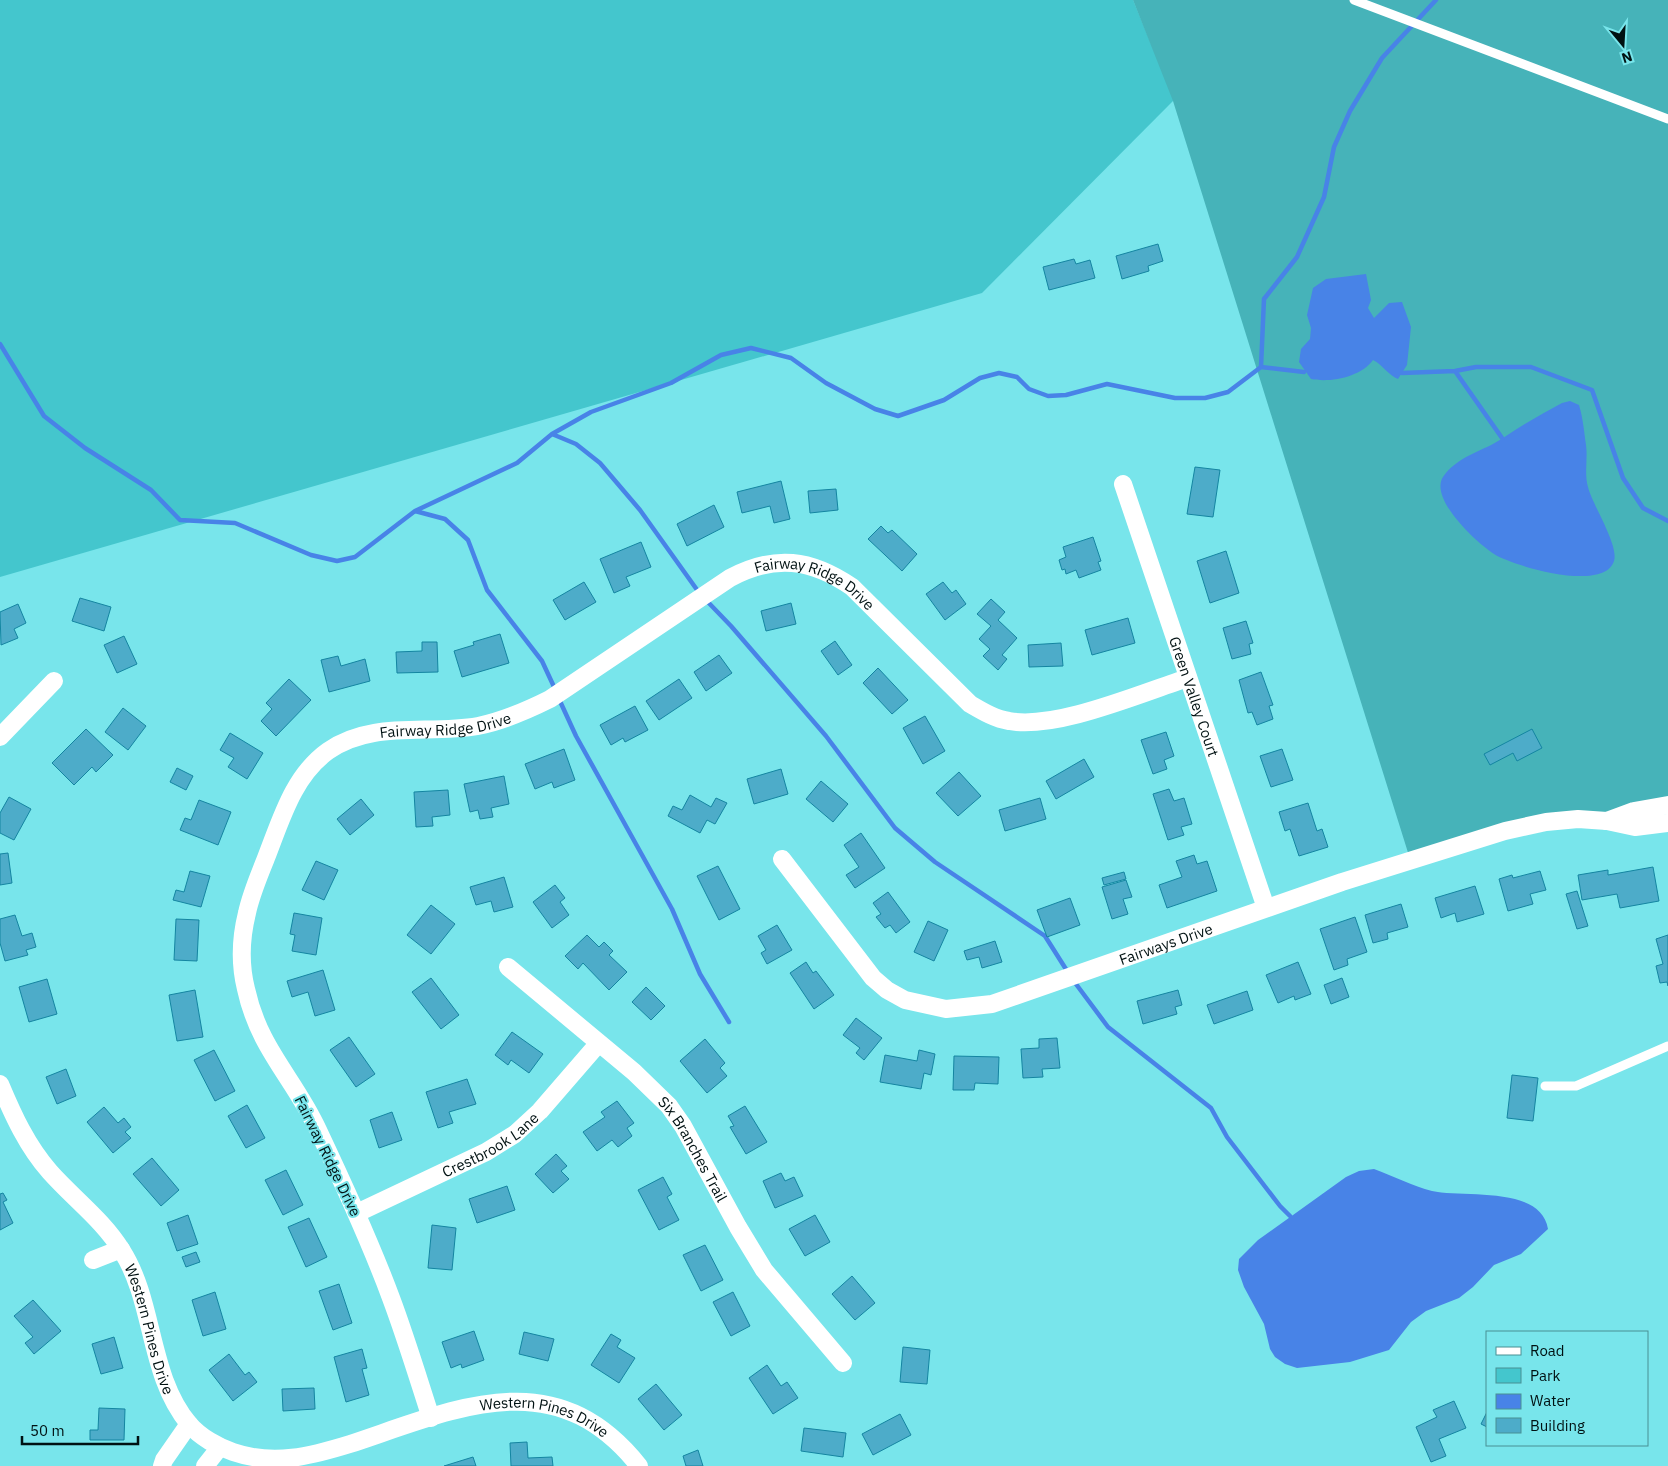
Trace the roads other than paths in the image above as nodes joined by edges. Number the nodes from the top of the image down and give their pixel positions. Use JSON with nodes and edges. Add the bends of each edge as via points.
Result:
{"nodes":[{"id":1,"x":1354,"y":0,"type":"edge"},
{"id":2,"x":1668,"y":119,"type":"edge"},
{"id":3,"x":1123,"y":484,"type":"dead end"},
{"id":4,"x":1188,"y":678,"type":"junction"},
{"id":5,"x":54,"y":681,"type":"dead end"},
{"id":6,"x":0,"y":737,"type":"edge"},
{"id":7,"x":1668,"y":805,"type":"edge"},
{"id":8,"x":1607,"y":821,"type":"junction"},
{"id":9,"x":1668,"y":823,"type":"edge"},
{"id":10,"x":782,"y":859,"type":"dead end"},
{"id":11,"x":1266,"y":908,"type":"junction"},
{"id":12,"x":508,"y":967,"type":"dead end"},
{"id":13,"x":598,"y":1044,"type":"junction"},
{"id":14,"x":1668,"y":1046,"type":"edge"},
{"id":15,"x":0,"y":1084,"type":"edge"},
{"id":16,"x":1545,"y":1086,"type":"dead end"},
{"id":17,"x":357,"y":1213,"type":"junction"},
{"id":18,"x":121,"y":1249,"type":"junction"},
{"id":19,"x":93,"y":1260,"type":"dead end"},
{"id":20,"x":843,"y":1363,"type":"dead end"},
{"id":21,"x":431,"y":1418,"type":"junction"},
{"id":22,"x":189,"y":1424,"type":"junction"},
{"id":23,"x":220,"y":1447,"type":"junction"},
{"id":24,"x":162,"y":1466,"type":"edge"},
{"id":25,"x":205,"y":1466,"type":"edge"},
{"id":26,"x":639,"y":1466,"type":"edge"}],
"edges":[{"from":1,"to":2,"type":"lane"},
{"from":3,"to":4,"type":"street","name":"Green Valley Court"},
{"from":4,"to":11,"type":"street","name":"Green Valley Court"},
{"from":4,"to":17,"type":"street","name":"Fairway Ridge Drive","via":[[1058,720],[1008,721],[970,704],[852,587],[838,577],[805,564],[770,562],[730,578],[550,699],[531,708],[479,726],[370,732],[328,751],[300,780],[286,807],[247,912],[242,964],[257,1027],[271,1055],[317,1126]]},
{"from":5,"to":6,"type":"street"},
{"from":7,"to":8,"type":"street","name":"Fairways Drive","via":[[1634,810]]},
{"from":8,"to":9,"type":"street","name":"Fairways Drive","via":[[1635,827]]},
{"from":8,"to":11,"type":"street","name":"Fairways Drive","via":[[1546,822],[1505,831]]},
{"from":10,"to":11,"type":"street","name":"Fairways Drive","via":[[873,978],[905,1000],[946,1009],[992,1004]]},
{"from":12,"to":13,"type":"street","name":"Six Branches Trail"},
{"from":13,"to":17,"type":"street","name":"Crestbrook Lane","via":[[540,1111],[515,1134],[486,1152]]},
{"from":13,"to":20,"type":"street","name":"Six Branches Trail","via":[[641,1078],[669,1106],[764,1270]]},
{"from":14,"to":16,"type":"lane","via":[[1576,1086]]},
{"from":15,"to":18,"type":"street","name":"Western Pines Drive","via":[[33,1150]]},
{"from":17,"to":21,"type":"street","name":"Fairway Ridge Drive","via":[[392,1300]]},
{"from":18,"to":19,"type":"street"},
{"from":18,"to":22,"type":"street","name":"Western Pines Drive","via":[[138,1282],[170,1392]]},
{"from":21,"to":23,"type":"street","name":"Western Pines Drive","via":[[325,1452],[288,1460],[259,1459]]},
{"from":21,"to":26,"type":"street","name":"Western Pines Drive","via":[[481,1403],[532,1402],[557,1407],[597,1426]]},
{"from":22,"to":23,"type":"street","name":"Western Pines Drive"},
{"from":22,"to":24,"type":"street"},
{"from":23,"to":25,"type":"street"}]}
